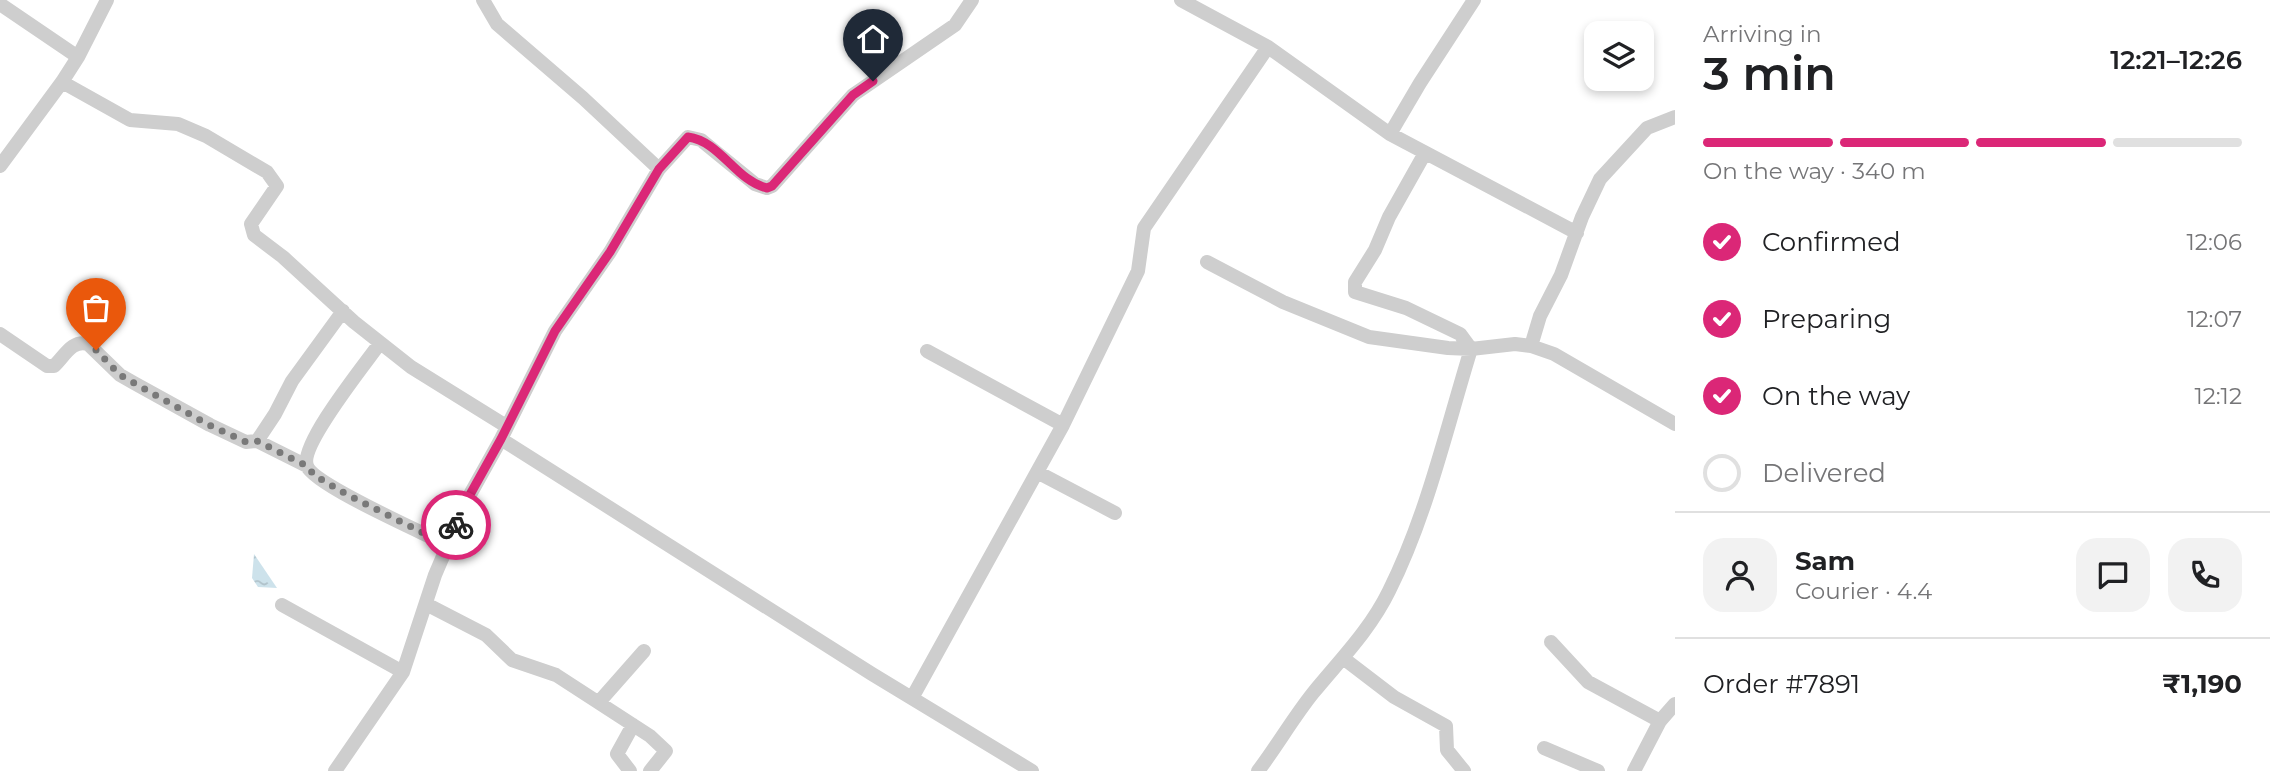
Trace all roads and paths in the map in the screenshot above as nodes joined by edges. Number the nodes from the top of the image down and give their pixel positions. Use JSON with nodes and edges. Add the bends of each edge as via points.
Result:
{"nodes":[{"id":1,"x":107,"y":0,"type":"edge"},
{"id":2,"x":483,"y":0,"type":"edge"},
{"id":3,"x":972,"y":0,"type":"edge"},
{"id":4,"x":1181,"y":0,"type":"edge"},
{"id":5,"x":1474,"y":0,"type":"edge"},
{"id":6,"x":0,"y":4,"type":"edge"},
{"id":7,"x":1268,"y":47,"type":"junction"},
{"id":8,"x":78,"y":57,"type":"junction"},
{"id":9,"x":62,"y":82,"type":"junction"},
{"id":10,"x":1675,"y":117,"type":"edge"},
{"id":11,"x":1390,"y":134,"type":"junction"},
{"id":12,"x":1425,"y":153,"type":"junction"},
{"id":13,"x":0,"y":166,"type":"edge"},
{"id":14,"x":659,"y":169,"type":"junction"},
{"id":15,"x":1577,"y":233,"type":"junction"},
{"id":16,"x":1207,"y":262,"type":"dead end"},
{"id":17,"x":343,"y":312,"type":"junction"},
{"id":18,"x":0,"y":334,"type":"edge"},
{"id":19,"x":380,"y":343,"type":"junction"},
{"id":20,"x":1531,"y":346,"type":"junction"},
{"id":21,"x":1471,"y":349,"type":"junction"},
{"id":22,"x":927,"y":351,"type":"dead end"},
{"id":23,"x":1063,"y":425,"type":"junction"},
{"id":24,"x":1675,"y":425,"type":"edge"},
{"id":25,"x":504,"y":432,"type":"junction"},
{"id":26,"x":257,"y":441,"type":"junction"},
{"id":27,"x":307,"y":466,"type":"junction"},
{"id":28,"x":1037,"y":472,"type":"junction"},
{"id":29,"x":1115,"y":513,"type":"dead end"},
{"id":30,"x":447,"y":545,"type":"junction"},
{"id":31,"x":426,"y":604,"type":"junction"},
{"id":32,"x":282,"y":605,"type":"dead end"},
{"id":33,"x":1551,"y":642,"type":"dead end"},
{"id":34,"x":644,"y":651,"type":"dead end"},
{"id":35,"x":1343,"y":658,"type":"junction"},
{"id":36,"x":403,"y":672,"type":"junction"},
{"id":37,"x":912,"y":698,"type":"junction"},
{"id":38,"x":599,"y":702,"type":"junction"},
{"id":39,"x":1675,"y":704,"type":"edge"},
{"id":40,"x":1660,"y":721,"type":"junction"},
{"id":41,"x":634,"y":725,"type":"junction"},
{"id":42,"x":1544,"y":748,"type":"dead end"},
{"id":43,"x":335,"y":771,"type":"edge"},
{"id":44,"x":630,"y":771,"type":"edge"},
{"id":45,"x":650,"y":771,"type":"edge"},
{"id":46,"x":1032,"y":771,"type":"edge"},
{"id":47,"x":1258,"y":771,"type":"edge"},
{"id":48,"x":1464,"y":771,"type":"edge"},
{"id":49,"x":1598,"y":771,"type":"edge"},
{"id":50,"x":1634,"y":771,"type":"edge"}],
"edges":[{"from":1,"to":8,"type":"street"},
{"from":2,"to":14,"type":"street","via":[[498,24]]},
{"from":3,"to":14,"type":"street","via":[[955,25],[853,95],[772,186],[755,184],[696,138],[688,137]]},
{"from":4,"to":7,"type":"street"},
{"from":5,"to":11,"type":"street"},
{"from":6,"to":8,"type":"street"},
{"from":7,"to":11,"type":"street"},
{"from":7,"to":23,"type":"street","via":[[1144,228],[1138,271]]},
{"from":8,"to":9,"type":"street"},
{"from":9,"to":13,"type":"street"},
{"from":9,"to":17,"type":"street","via":[[130,120],[178,124],[197,132],[267,172],[277,186],[251,224],[254,235]]},
{"from":10,"to":15,"type":"street","via":[[1647,128],[1600,179]]},
{"from":11,"to":12,"type":"street"},
{"from":12,"to":15,"type":"street"},
{"from":12,"to":21,"type":"street","via":[[1355,282],[1355,292],[1406,308],[1460,334]]},
{"from":14,"to":25,"type":"street","via":[[610,252],[555,331]]},
{"from":15,"to":20,"type":"street"},
{"from":16,"to":21,"type":"street","via":[[1283,302],[1369,337]]},
{"from":17,"to":19,"type":"street"},
{"from":17,"to":26,"type":"street","via":[[292,381]]},
{"from":18,"to":26,"type":"street","via":[[47,366],[54,366],[73,345],[88,344],[120,375],[246,442]]},
{"from":19,"to":25,"type":"street"},
{"from":19,"to":27,"type":"street","via":[[320,426],[307,453]]},
{"from":20,"to":21,"type":"street"},
{"from":20,"to":24,"type":"street","via":[[1554,354]]},
{"from":21,"to":35,"type":"street","via":[[1417,526],[1389,592]]},
{"from":22,"to":23,"type":"street"},
{"from":23,"to":28,"type":"street"},
{"from":25,"to":30,"type":"street"},
{"from":25,"to":37,"type":"street"},
{"from":26,"to":27,"type":"street"},
{"from":27,"to":30,"type":"street","via":[[346,494]]},
{"from":28,"to":29,"type":"street"},
{"from":28,"to":37,"type":"street"},
{"from":30,"to":31,"type":"street"},
{"from":31,"to":36,"type":"street"},
{"from":31,"to":38,"type":"street","via":[[486,635],[512,660],[556,675]]},
{"from":32,"to":36,"type":"street"},
{"from":33,"to":40,"type":"street","via":[[1588,682]]},
{"from":34,"to":38,"type":"street"},
{"from":35,"to":47,"type":"street","via":[[1291,721]]},
{"from":35,"to":48,"type":"street","via":[[1394,696],[1446,726],[1447,750]]},
{"from":36,"to":43,"type":"street"},
{"from":37,"to":46,"type":"street"},
{"from":38,"to":41,"type":"street"},
{"from":39,"to":40,"type":"street"},
{"from":40,"to":50,"type":"street"},
{"from":41,"to":44,"type":"street","via":[[617,754]]},
{"from":41,"to":45,"type":"street","via":[[666,751]]},
{"from":42,"to":49,"type":"street"}]}
